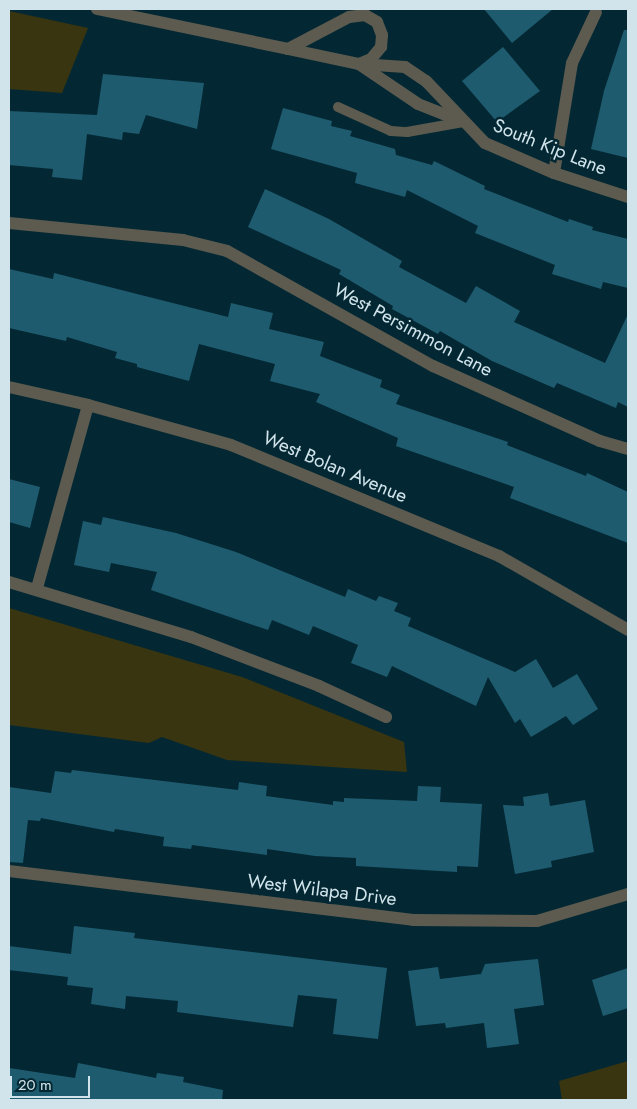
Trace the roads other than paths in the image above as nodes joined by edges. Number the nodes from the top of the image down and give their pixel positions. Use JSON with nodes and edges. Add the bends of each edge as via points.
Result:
{"nodes":[{"id":1,"x":97,"y":9,"type":"edge"},
{"id":2,"x":596,"y":12,"type":"dead end"},
{"id":3,"x":288,"y":49,"type":"junction"},
{"id":4,"x":359,"y":64,"type":"junction"},
{"id":5,"x":338,"y":107,"type":"dead end"},
{"id":6,"x":463,"y":122,"type":"junction"},
{"id":7,"x":554,"y":173,"type":"junction"},
{"id":8,"x":628,"y":197,"type":"edge"},
{"id":9,"x":9,"y":223,"type":"edge"},
{"id":10,"x":9,"y":387,"type":"edge"},
{"id":11,"x":88,"y":405,"type":"junction"},
{"id":12,"x":628,"y":449,"type":"edge"},
{"id":13,"x":9,"y":582,"type":"edge"},
{"id":14,"x":37,"y":588,"type":"junction"},
{"id":15,"x":628,"y":630,"type":"edge"},
{"id":16,"x":386,"y":717,"type":"dead end"},
{"id":17,"x":9,"y":871,"type":"edge"},
{"id":18,"x":628,"y":894,"type":"edge"}],
"edges":[{"from":1,"to":3,"type":"street","name":"South Kip Lane"},
{"from":2,"to":7,"type":"street","via":[[572,63]]},
{"from":3,"to":4,"type":"street","name":"South Kip Lane"},
{"from":3,"to":4,"type":"street","via":[[349,17],[365,15],[377,22],[382,35],[380,47],[371,58]]},
{"from":4,"to":6,"type":"street","name":"South Kip Lane","via":[[418,104]]},
{"from":4,"to":6,"type":"street","name":"South Kip Lane","via":[[405,66],[426,81]]},
{"from":5,"to":6,"type":"lane","via":[[391,131],[407,132]]},
{"from":6,"to":7,"type":"street","name":"South Kip Lane","via":[[485,143]]},
{"from":7,"to":8,"type":"street","name":"South Kip Lane"},
{"from":9,"to":12,"type":"street","name":"West Persimmon Lane","via":[[183,240],[227,251],[433,366],[600,441]]},
{"from":10,"to":11,"type":"street","name":"West Bolan Avenue"},
{"from":11,"to":14,"type":"street"},
{"from":11,"to":15,"type":"street","name":"West Bolan Avenue","via":[[231,444],[481,548]]},
{"from":13,"to":14,"type":"street"},
{"from":14,"to":16,"type":"street","via":[[191,637],[319,686]]},
{"from":17,"to":18,"type":"street","name":"West Wilapa Drive","via":[[414,920],[537,921]]}]}
